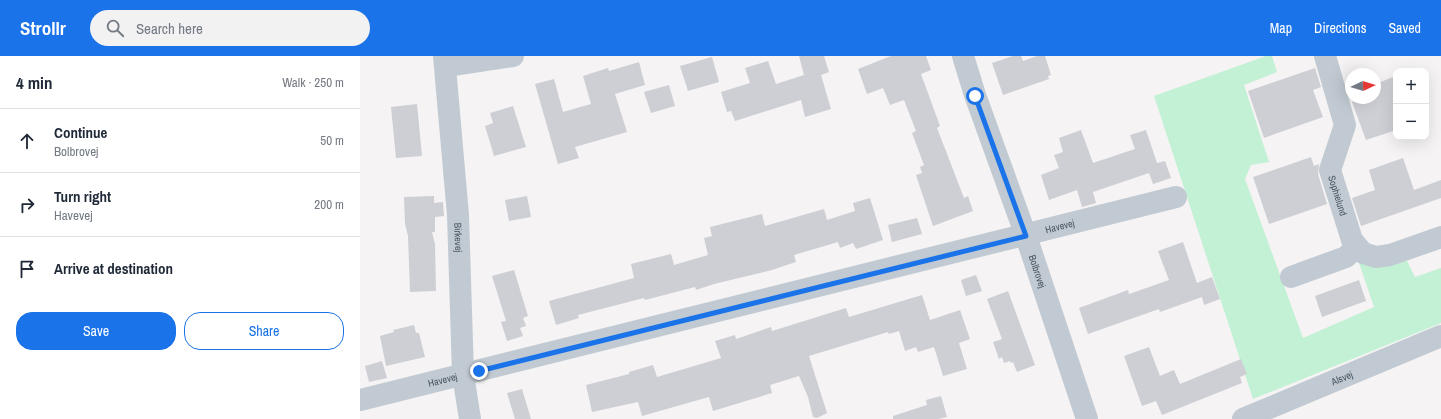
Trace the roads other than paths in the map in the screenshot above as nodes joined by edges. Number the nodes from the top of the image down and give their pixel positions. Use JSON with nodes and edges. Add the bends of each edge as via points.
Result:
{"nodes":[{"id":1,"x":513,"y":56,"type":"edge"},
{"id":2,"x":963,"y":56,"type":"edge"},
{"id":3,"x":1325,"y":56,"type":"edge"},
{"id":4,"x":445,"y":61,"type":"edge"},
{"id":5,"x":1176,"y":197,"type":"dead end"},
{"id":6,"x":1026,"y":236,"type":"junction"},
{"id":7,"x":1441,"y":237,"type":"edge"},
{"id":8,"x":1356,"y":248,"type":"junction"},
{"id":9,"x":1291,"y":277,"type":"dead end"},
{"id":10,"x":1441,"y":336,"type":"edge"},
{"id":11,"x":463,"y":375,"type":"junction"},
{"id":12,"x":360,"y":400,"type":"edge"},
{"id":13,"x":1275,"y":413,"type":"edge"},
{"id":14,"x":470,"y":419,"type":"edge"},
{"id":15,"x":1087,"y":419,"type":"edge"},
{"id":16,"x":1243,"y":419,"type":"edge"}],
"edges":[{"from":1,"to":4,"type":"street"},
{"from":2,"to":6,"type":"street","name":"Bolbrovej"},
{"from":3,"to":8,"type":"street","name":"Sophielund","via":[[1345,125],[1330,170]]},
{"from":4,"to":11,"type":"street","name":"Birkevej","via":[[458,215]]},
{"from":5,"to":6,"type":"street","name":"Havevej"},
{"from":6,"to":11,"type":"street","name":"Havevej"},
{"from":6,"to":15,"type":"street","name":"Bolbrovej"},
{"from":7,"to":8,"type":"street","via":[[1390,256],[1376,257]]},
{"from":8,"to":9,"type":"street","via":[[1346,257]]},
{"from":10,"to":13,"type":"street","name":"Alsvej"},
{"from":11,"to":12,"type":"street","name":"Havevej"},
{"from":11,"to":14,"type":"street","name":"Birkevej"},
{"from":13,"to":16,"type":"street","name":"Alsvej"}]}
